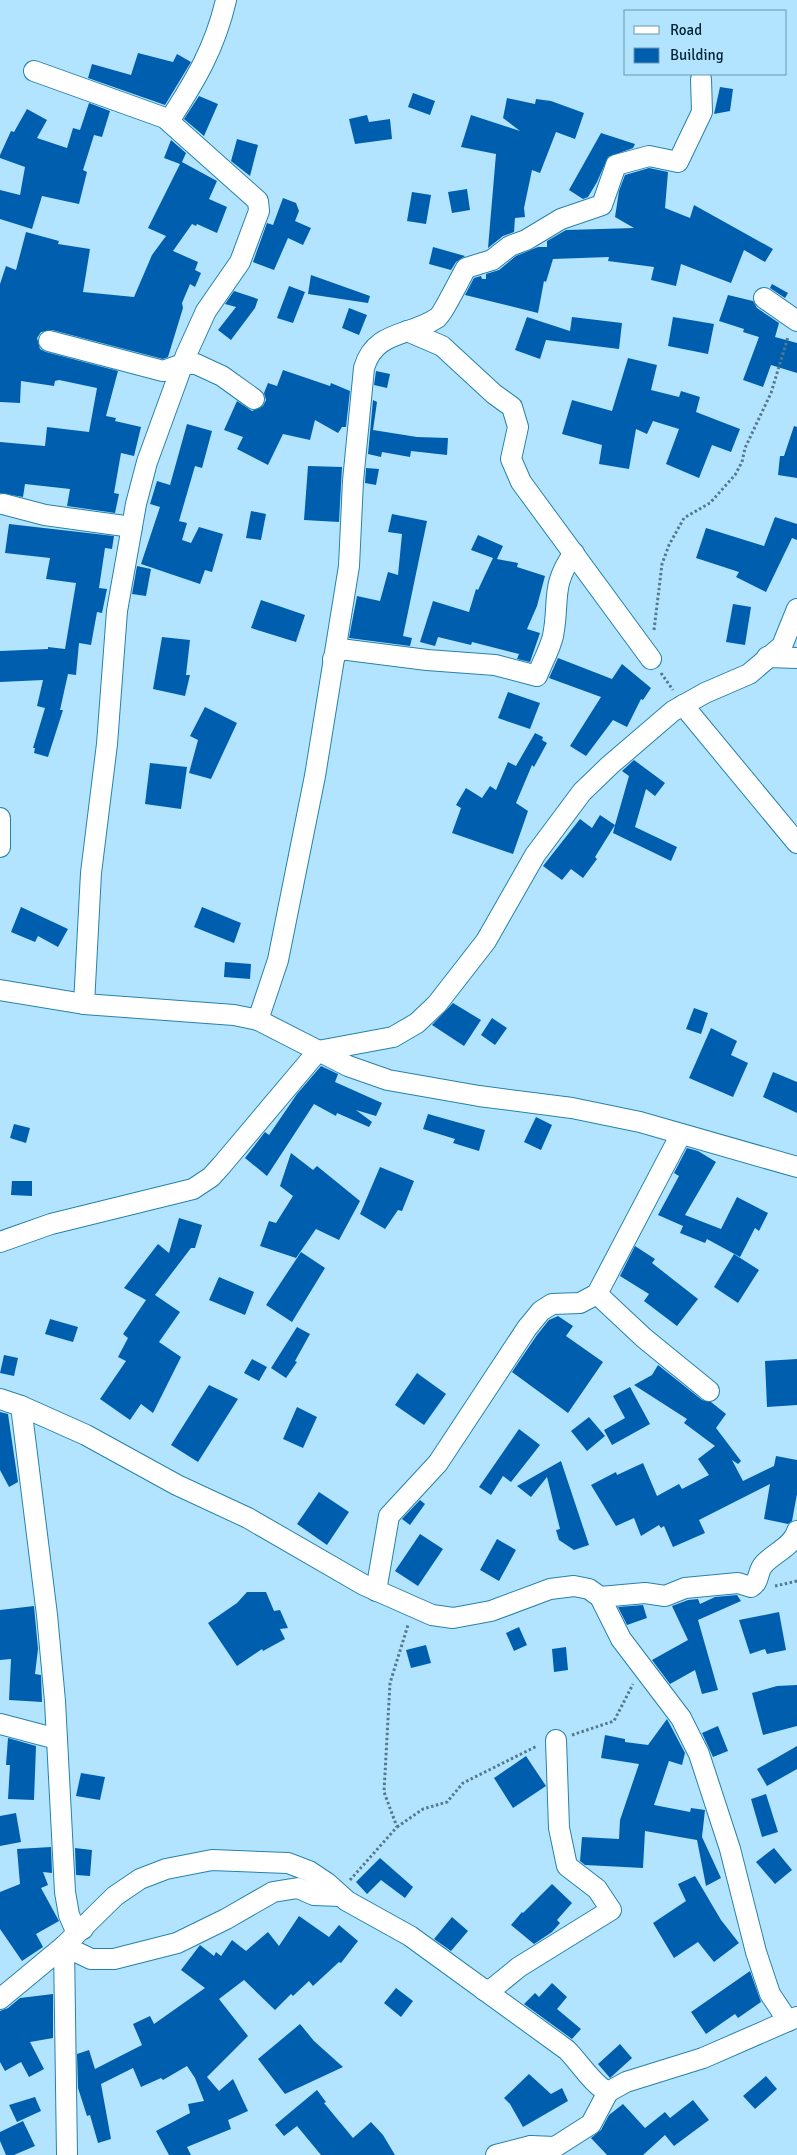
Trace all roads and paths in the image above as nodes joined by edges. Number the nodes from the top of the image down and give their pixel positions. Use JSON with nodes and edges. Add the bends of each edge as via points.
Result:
{"nodes":[{"id":1,"x":226,"y":0,"type":"edge"},
{"id":2,"x":34,"y":71,"type":"dead end"},
{"id":3,"x":701,"y":79,"type":"dead end"},
{"id":4,"x":169,"y":121,"type":"junction"},
{"id":5,"x":764,"y":298,"type":"dead end"},
{"id":6,"x":795,"y":321,"type":"edge"},
{"id":7,"x":407,"y":332,"type":"junction"},
{"id":8,"x":49,"y":341,"type":"dead end"},
{"id":9,"x":183,"y":364,"type":"junction"},
{"id":10,"x":254,"y":399,"type":"dead end"},
{"id":11,"x":3,"y":504,"type":"dead end"},
{"id":12,"x":132,"y":526,"type":"junction"},
{"id":13,"x":574,"y":553,"type":"junction"},
{"id":14,"x":797,"y":609,"type":"edge"},
{"id":15,"x":767,"y":657,"type":"junction"},
{"id":16,"x":797,"y":658,"type":"edge"},
{"id":17,"x":333,"y":659,"type":"junction"},
{"id":18,"x":651,"y":659,"type":"junction"},
{"id":19,"x":683,"y":705,"type":"junction"},
{"id":20,"x":0,"y":818,"type":"edge"},
{"id":21,"x":797,"y":843,"type":"edge"},
{"id":22,"x":0,"y":847,"type":"edge"},
{"id":23,"x":0,"y":990,"type":"edge"},
{"id":24,"x":84,"y":1004,"type":"junction"},
{"id":25,"x":258,"y":1020,"type":"junction"},
{"id":26,"x":318,"y":1051,"type":"junction"},
{"id":27,"x":681,"y":1134,"type":"junction"},
{"id":28,"x":797,"y":1167,"type":"edge"},
{"id":29,"x":0,"y":1241,"type":"edge"},
{"id":30,"x":597,"y":1294,"type":"junction"},
{"id":31,"x":709,"y":1391,"type":"dead end"},
{"id":32,"x":0,"y":1398,"type":"edge"},
{"id":33,"x":21,"y":1406,"type":"junction"},
{"id":34,"x":797,"y":1531,"type":"edge"},
{"id":35,"x":376,"y":1591,"type":"junction"},
{"id":36,"x":600,"y":1597,"type":"junction"},
{"id":37,"x":413,"y":1607,"type":"junction"},
{"id":38,"x":642,"y":1668,"type":"junction"},
{"id":39,"x":0,"y":1724,"type":"edge"},
{"id":40,"x":57,"y":1738,"type":"junction"},
{"id":41,"x":556,"y":1740,"type":"junction"},
{"id":42,"x":397,"y":1827,"type":"junction"},
{"id":43,"x":341,"y":1896,"type":"junction"},
{"id":44,"x":84,"y":1929,"type":"junction"},
{"id":45,"x":64,"y":1946,"type":"junction"},
{"id":46,"x":484,"y":1990,"type":"junction"},
{"id":47,"x":0,"y":1999,"type":"edge"},
{"id":48,"x":792,"y":2019,"type":"edge"},
{"id":49,"x":608,"y":2092,"type":"junction"},
{"id":50,"x":531,"y":2150,"type":"edge"},
{"id":51,"x":67,"y":2155,"type":"edge"},
{"id":52,"x":496,"y":2155,"type":"edge"}],
"edges":[{"from":1,"to":4,"type":"street","via":[[200,73]]},
{"from":2,"to":4,"type":"street","via":[[133,105]]},
{"from":3,"to":7,"type":"street","via":[[702,112],[678,162],[649,156],[616,165],[602,205],[561,219],[510,246],[492,260],[466,268],[439,318]]},
{"from":4,"to":9,"type":"street","via":[[258,202],[259,211],[240,262],[206,311]]},
{"from":5,"to":6,"type":"street"},
{"from":6,"to":18,"type":"path","via":[[771,393],[735,475],[710,503],[684,518],[669,545],[662,564]]},
{"from":7,"to":13,"type":"street","via":[[442,346],[512,407],[518,427],[510,459],[521,482]]},
{"from":7,"to":17,"type":"street","via":[[376,345],[364,368],[349,566]]},
{"from":8,"to":9,"type":"street","via":[[163,371]]},
{"from":9,"to":10,"type":"street","via":[[196,364],[222,376]]},
{"from":9,"to":12,"type":"street","via":[[147,462]]},
{"from":11,"to":12,"type":"street","via":[[45,515]]},
{"from":12,"to":24,"type":"street","via":[[117,611],[107,744],[91,873]]},
{"from":13,"to":17,"type":"street","via":[[562,569],[556,594],[553,636],[537,676],[495,665],[340,649]]},
{"from":13,"to":18,"type":"street"},
{"from":14,"to":15,"type":"street","via":[[782,646]]},
{"from":15,"to":16,"type":"street"},
{"from":15,"to":19,"type":"street","via":[[749,674]]},
{"from":17,"to":25,"type":"street","via":[[315,776],[278,960]]},
{"from":18,"to":19,"type":"path"},
{"from":19,"to":21,"type":"street"},
{"from":19,"to":26,"type":"street","via":[[610,764],[565,813],[535,855],[486,941],[418,1023],[393,1037]]},
{"from":20,"to":22,"type":"street"},
{"from":23,"to":24,"type":"street"},
{"from":24,"to":25,"type":"street","via":[[234,1014]]},
{"from":25,"to":26,"type":"street"},
{"from":26,"to":27,"type":"street","via":[[388,1080],[572,1108]]},
{"from":26,"to":29,"type":"street","via":[[202,1184],[51,1224]]},
{"from":27,"to":28,"type":"street"},
{"from":27,"to":30,"type":"street"},
{"from":30,"to":31,"type":"street"},
{"from":30,"to":35,"type":"street","via":[[580,1303],[552,1304],[541,1311],[527,1328],[438,1463],[389,1516]]},
{"from":32,"to":33,"type":"street"},
{"from":33,"to":35,"type":"street","via":[[86,1435],[177,1485],[248,1518]]},
{"from":33,"to":40,"type":"street","via":[[47,1615]]},
{"from":34,"to":36,"type":"street","via":[[795,1538],[762,1565],[758,1580],[751,1588],[738,1583],[685,1588],[665,1596],[645,1593]]},
{"from":35,"to":37,"type":"street"},
{"from":36,"to":37,"type":"street","via":[[589,1589],[574,1586],[550,1589],[491,1611],[453,1618],[432,1615]]},
{"from":36,"to":38,"type":"street","via":[[621,1639]]},
{"from":37,"to":42,"type":"path","via":[[390,1683],[384,1792]]},
{"from":38,"to":41,"type":"path","via":[[614,1721]]},
{"from":38,"to":48,"type":"street","via":[[681,1718],[699,1754],[730,1849],[764,1977],[770,1994]]},
{"from":39,"to":40,"type":"street"},
{"from":40,"to":44,"type":"street","via":[[65,1892],[75,1929]]},
{"from":41,"to":42,"type":"path","via":[[532,1748],[463,1784],[447,1802],[423,1809]]},
{"from":41,"to":46,"type":"street","via":[[559,1828],[567,1866],[597,1889],[611,1910],[519,1967],[492,1989]]},
{"from":42,"to":43,"type":"path","via":[[349,1882]]},
{"from":43,"to":44,"type":"street","via":[[310,1870],[288,1863],[192,1862],[140,1878],[116,1896]]},
{"from":43,"to":45,"type":"street","via":[[314,1895],[298,1888],[273,1892],[226,1920],[177,1943],[114,1959],[91,1959]]},
{"from":43,"to":46,"type":"street","via":[[410,1936]]},
{"from":44,"to":45,"type":"street"},
{"from":45,"to":47,"type":"street"},
{"from":45,"to":51,"type":"street"},
{"from":46,"to":49,"type":"street","via":[[567,2050],[600,2089]]},
{"from":48,"to":49,"type":"street","via":[[703,2058],[626,2082]]},
{"from":49,"to":50,"type":"street","via":[[591,2124],[555,2147]]},
{"from":50,"to":52,"type":"street"}]}
